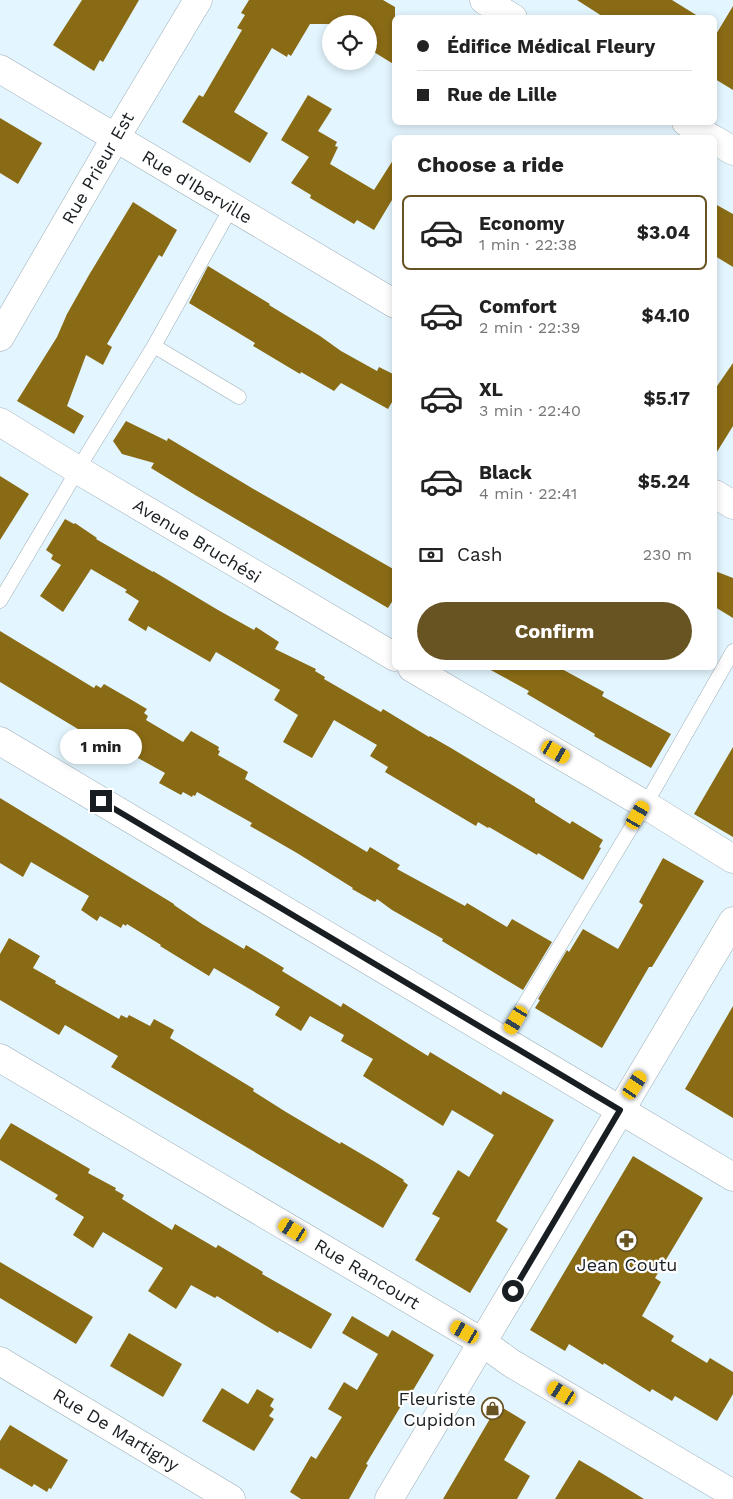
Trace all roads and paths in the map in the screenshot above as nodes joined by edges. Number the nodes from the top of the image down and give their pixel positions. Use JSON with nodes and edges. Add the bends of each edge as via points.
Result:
{"nodes":[{"id":1,"x":198,"y":0,"type":"edge"},
{"id":2,"x":484,"y":0,"type":"edge"},
{"id":3,"x":507,"y":15,"type":"edge"},
{"id":4,"x":0,"y":69,"type":"edge"},
{"id":5,"x":691,"y":125,"type":"edge"},
{"id":6,"x":706,"y":135,"type":"edge"},
{"id":7,"x":116,"y":137,"type":"junction"},
{"id":8,"x":717,"y":141,"type":"edge"},
{"id":9,"x":733,"y":151,"type":"edge"},
{"id":10,"x":232,"y":208,"type":"junction"},
{"id":11,"x":392,"y":302,"type":"edge"},
{"id":12,"x":0,"y":338,"type":"edge"},
{"id":13,"x":154,"y":346,"type":"junction"},
{"id":14,"x":239,"y":397,"type":"dead end"},
{"id":15,"x":0,"y":422,"type":"edge"},
{"id":16,"x":78,"y":470,"type":"junction"},
{"id":17,"x":717,"y":495,"type":"edge"},
{"id":18,"x":733,"y":505,"type":"edge"},
{"id":19,"x":0,"y":601,"type":"edge"},
{"id":20,"x":733,"y":651,"type":"edge"},
{"id":21,"x":392,"y":655,"type":"edge"},
{"id":22,"x":415,"y":670,"type":"edge"},
{"id":23,"x":0,"y":741,"type":"edge"},
{"id":24,"x":644,"y":804,"type":"junction"},
{"id":25,"x":733,"y":859,"type":"edge"},
{"id":26,"x":733,"y":922,"type":"edge"},
{"id":27,"x":504,"y":1040,"type":"junction"},
{"id":28,"x":0,"y":1058,"type":"edge"},
{"id":29,"x":620,"y":1110,"type":"junction"},
{"id":30,"x":733,"y":1177,"type":"edge"},
{"id":31,"x":482,"y":1342,"type":"junction"},
{"id":32,"x":0,"y":1360,"type":"edge"},
{"id":33,"x":733,"y":1494,"type":"edge"},
{"id":34,"x":232,"y":1499,"type":"edge"},
{"id":35,"x":389,"y":1499,"type":"edge"}],
"edges":[{"from":1,"to":7,"type":"street","name":"Rue Prieur Est"},
{"from":2,"to":3,"type":"street"},
{"from":4,"to":7,"type":"street","name":"Rue d'Iberville"},
{"from":5,"to":6,"type":"street"},
{"from":7,"to":10,"type":"street","name":"Rue d'Iberville"},
{"from":7,"to":12,"type":"street","name":"Rue Prieur Est"},
{"from":8,"to":9,"type":"street"},
{"from":10,"to":11,"type":"street","name":"Rue d'Iberville"},
{"from":10,"to":13,"type":"lane"},
{"from":13,"to":14,"type":"lane"},
{"from":13,"to":16,"type":"lane"},
{"from":15,"to":16,"type":"street","name":"Avenue Bruchési"},
{"from":16,"to":19,"type":"lane"},
{"from":16,"to":21,"type":"street","name":"Avenue Bruchési"},
{"from":17,"to":18,"type":"street"},
{"from":20,"to":24,"type":"lane"},
{"from":22,"to":24,"type":"street"},
{"from":23,"to":27,"type":"street"},
{"from":24,"to":25,"type":"street"},
{"from":24,"to":27,"type":"lane"},
{"from":26,"to":29,"type":"street"},
{"from":27,"to":29,"type":"street"},
{"from":28,"to":31,"type":"street","name":"Rue Rancourt"},
{"from":29,"to":30,"type":"street"},
{"from":29,"to":31,"type":"street"},
{"from":31,"to":33,"type":"street","name":"Rue Rancourt","via":[[511,1363]]},
{"from":31,"to":35,"type":"street"},
{"from":32,"to":34,"type":"street","name":"Rue De Martigny"}]}
